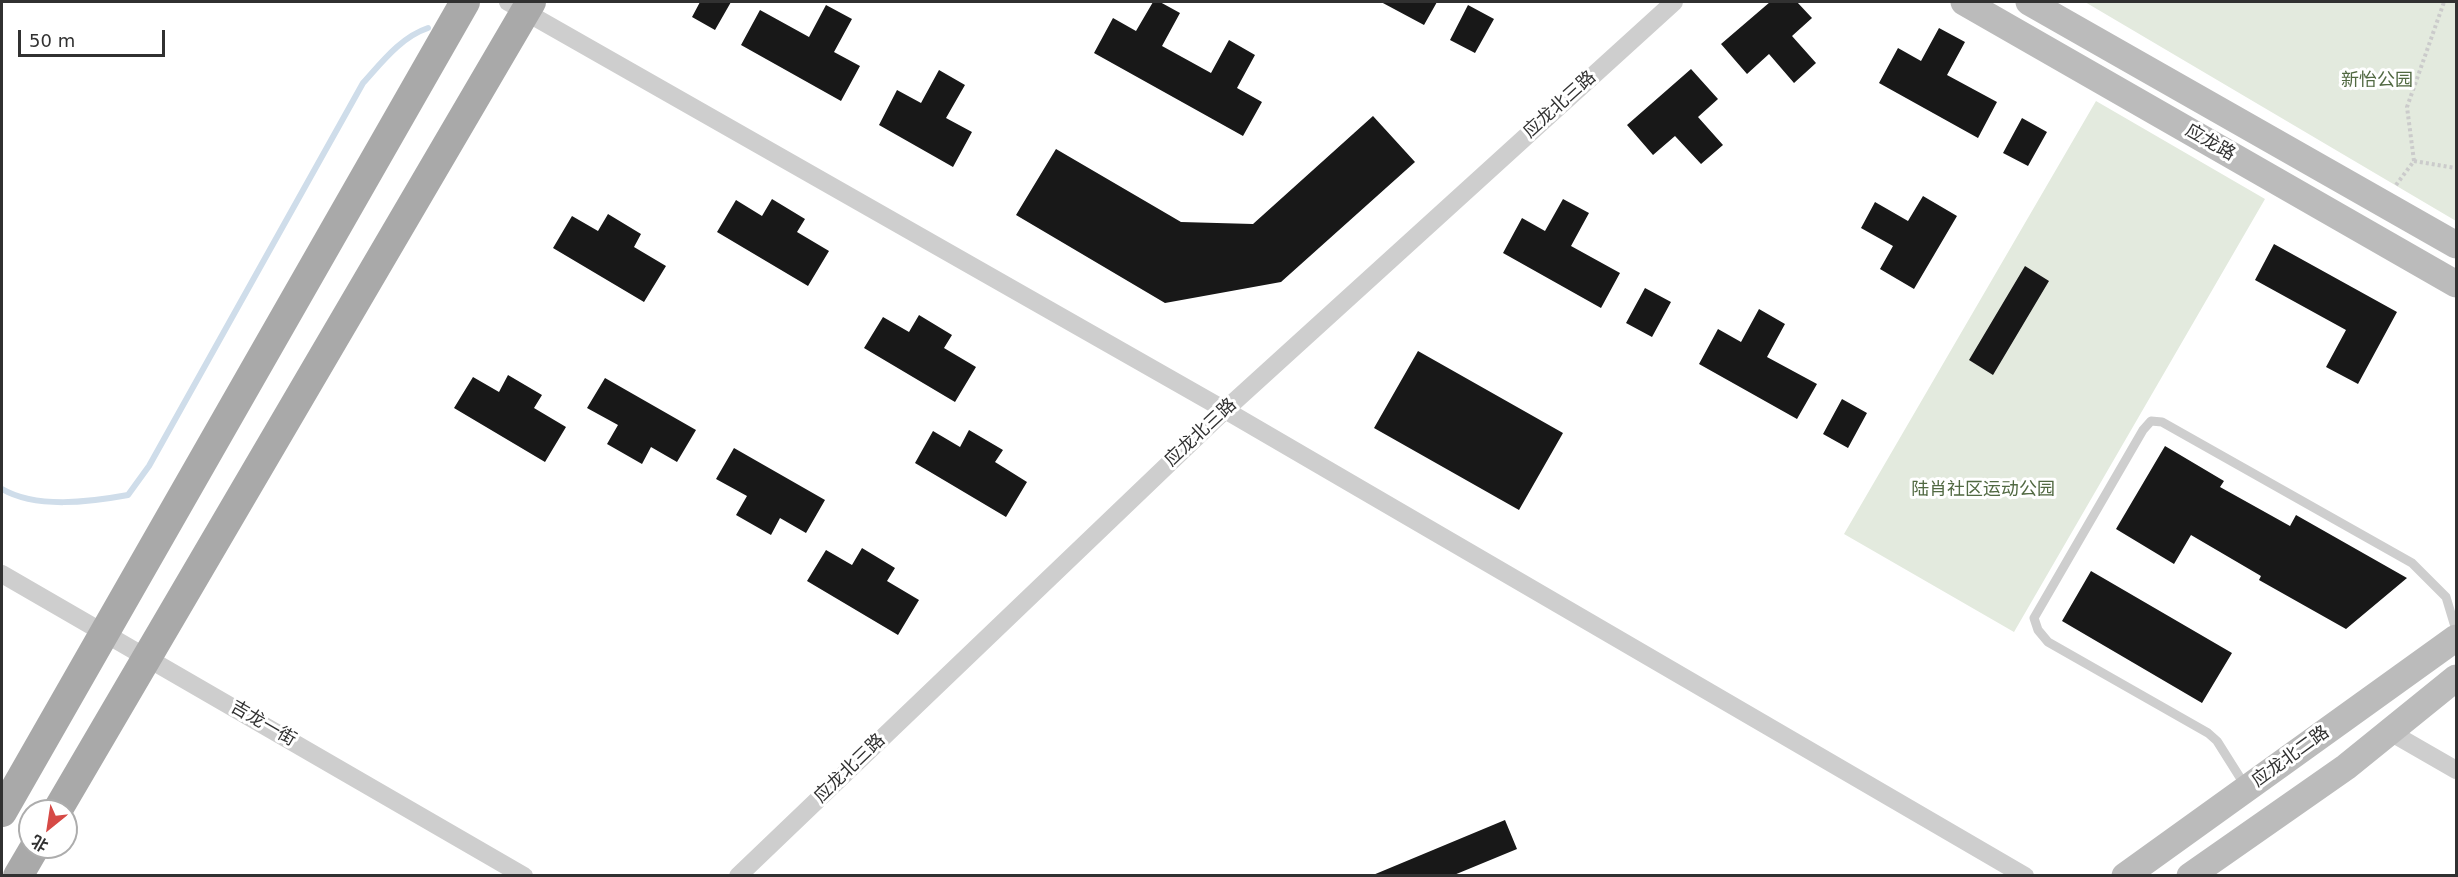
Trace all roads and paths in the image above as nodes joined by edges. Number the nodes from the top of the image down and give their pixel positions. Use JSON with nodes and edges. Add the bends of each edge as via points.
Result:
{"nodes":[{"id":1,"x":465,"y":2,"type":"edge"},
{"id":2,"x":1674,"y":2,"type":"edge"},
{"id":3,"x":1964,"y":2,"type":"edge"},
{"id":4,"x":2030,"y":2,"type":"edge"},
{"id":5,"x":2444,"y":2,"type":"edge"},
{"id":6,"x":522,"y":5,"type":"edge"},
{"id":7,"x":2414,"y":161,"type":"junction"},
{"id":8,"x":2457,"y":168,"type":"edge"},
{"id":9,"x":2396,"y":185,"type":"dead end"},
{"id":10,"x":2457,"y":245,"type":"edge"},
{"id":11,"x":2457,"y":284,"type":"edge"},
{"id":12,"x":1225,"y":410,"type":"junction"},
{"id":13,"x":2,"y":573,"type":"edge"},
{"id":14,"x":2457,"y":630,"type":"edge"},
{"id":15,"x":105,"y":633,"type":"junction"},
{"id":16,"x":2457,"y":638,"type":"edge"},
{"id":17,"x":148,"y":658,"type":"junction"},
{"id":18,"x":2457,"y":678,"type":"edge"},
{"id":19,"x":2390,"y":732,"type":"junction"},
{"id":20,"x":2457,"y":770,"type":"edge"},
{"id":21,"x":2247,"y":789,"type":"junction"},
{"id":22,"x":64,"y":799,"type":"edge"},
{"id":23,"x":2,"y":812,"type":"edge"},
{"id":24,"x":28,"y":859,"type":"edge"},
{"id":25,"x":18,"y":876,"type":"edge"},
{"id":26,"x":524,"y":876,"type":"edge"},
{"id":27,"x":738,"y":876,"type":"edge"},
{"id":28,"x":2025,"y":876,"type":"edge"},
{"id":29,"x":2125,"y":876,"type":"edge"},
{"id":30,"x":2190,"y":876,"type":"edge"}],
"edges":[{"from":1,"to":15,"type":"main road"},
{"from":2,"to":12,"type":"street","name":"应龙北三路"},
{"from":3,"to":11,"type":"street","name":"应龙路"},
{"from":4,"to":10,"type":"street","name":"应龙路"},
{"from":5,"to":7,"type":"path","via":[[2407,107]]},
{"from":6,"to":12,"type":"street"},
{"from":6,"to":17,"type":"main road"},
{"from":7,"to":8,"type":"path"},
{"from":7,"to":9,"type":"path"},
{"from":12,"to":27,"type":"street","name":"应龙北三路"},
{"from":12,"to":28,"type":"street"},
{"from":13,"to":15,"type":"street","name":"吉龙一街"},
{"from":14,"to":21,"type":"lane","via":[[2446,597],[2412,563],[2162,422],[2151,421],[2034,618],[2048,642],[2208,733]]},
{"from":15,"to":17,"type":"street","name":"吉龙一街"},
{"from":15,"to":23,"type":"main road"},
{"from":16,"to":21,"type":"street","name":"应龙北二路"},
{"from":17,"to":22,"type":"main road"},
{"from":17,"to":26,"type":"street","name":"吉龙一街"},
{"from":18,"to":19,"type":"street"},
{"from":19,"to":20,"type":"street"},
{"from":19,"to":30,"type":"street"},
{"from":21,"to":29,"type":"street","name":"应龙北二路"},
{"from":24,"to":25,"type":"main road"}]}
